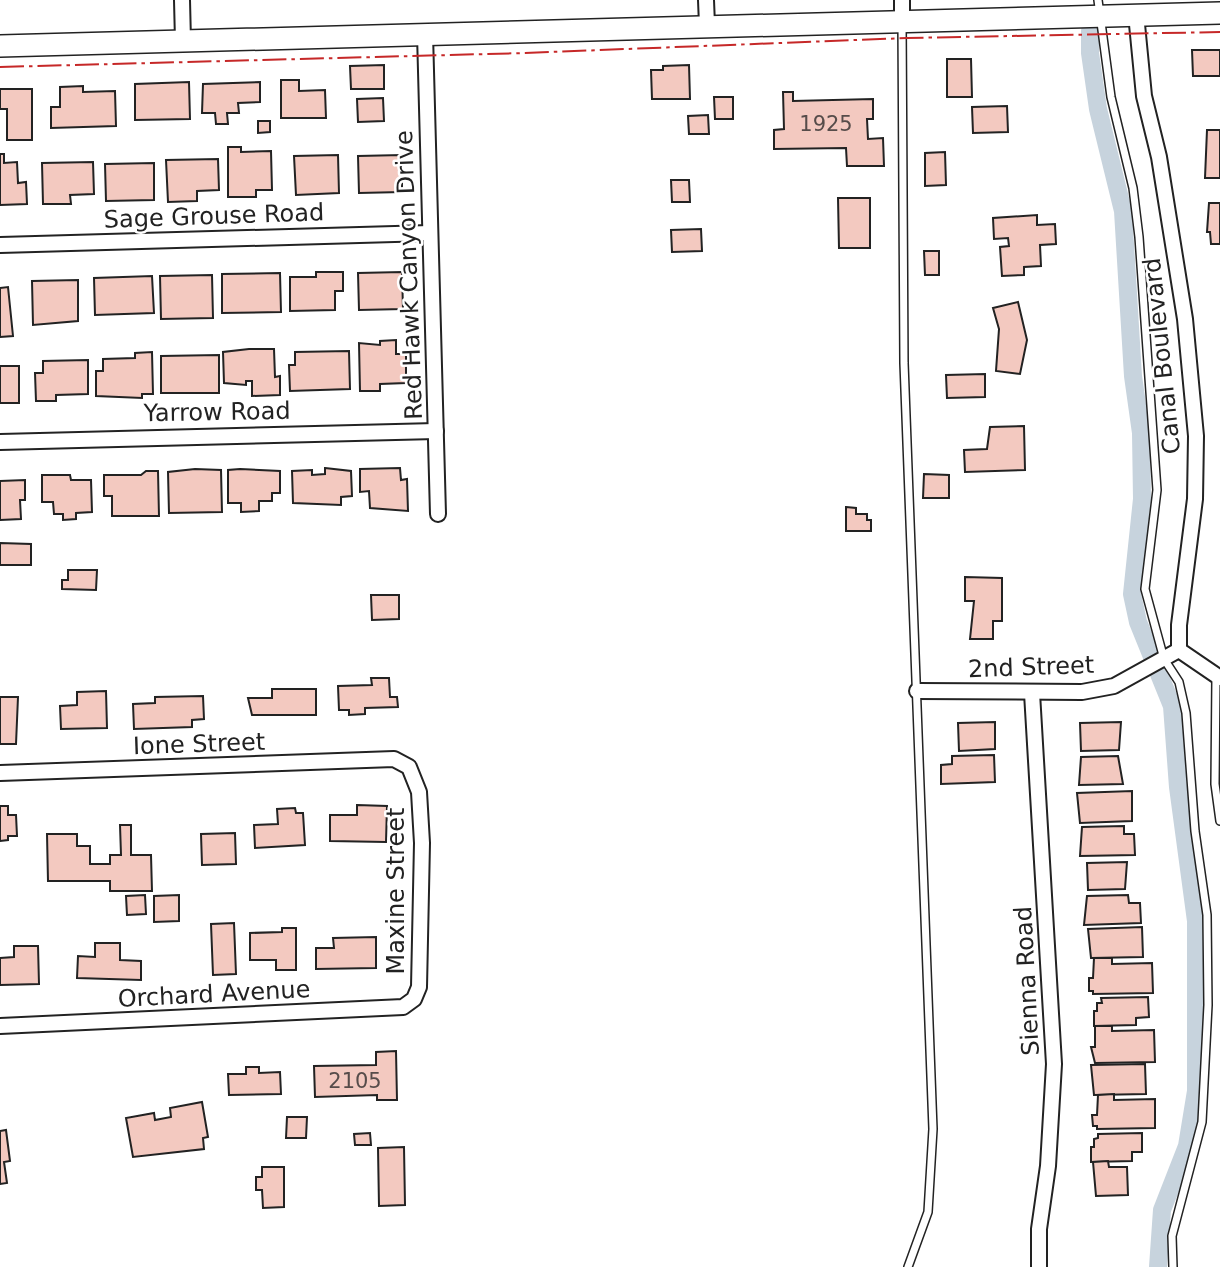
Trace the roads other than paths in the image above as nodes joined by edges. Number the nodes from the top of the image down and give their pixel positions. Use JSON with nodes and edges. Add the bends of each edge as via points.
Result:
{"nodes":[{"id":1,"x":182,"y":0,"type":"edge"},
{"id":2,"x":706,"y":0,"type":"edge"},
{"id":3,"x":1100,"y":7,"type":"edge"},
{"id":4,"x":902,"y":10,"type":"edge"},
{"id":5,"x":1143,"y":12,"type":"junction"},
{"id":6,"x":1220,"y":13,"type":"edge"},
{"id":7,"x":707,"y":24,"type":"junction"},
{"id":8,"x":425,"y":34,"type":"junction"},
{"id":9,"x":183,"y":41,"type":"junction"},
{"id":10,"x":0,"y":46,"type":"edge"},
{"id":11,"x":430,"y":233,"type":"junction"},
{"id":12,"x":0,"y":245,"type":"edge"},
{"id":13,"x":436,"y":431,"type":"junction"},
{"id":14,"x":0,"y":442,"type":"edge"},
{"id":15,"x":438,"y":514,"type":"dead end"},
{"id":16,"x":1180,"y":650,"type":"junction"},
{"id":17,"x":1164,"y":659,"type":"junction"},
{"id":18,"x":1218,"y":677,"type":"edge"},
{"id":19,"x":916,"y":691,"type":"junction"},
{"id":20,"x":1032,"y":693,"type":"junction"},
{"id":21,"x":399,"y":760,"type":"joint"},
{"id":22,"x":0,"y":774,"type":"edge"},
{"id":23,"x":1220,"y":821,"type":"edge"},
{"id":24,"x":419,"y":986,"type":"joint"},
{"id":25,"x":0,"y":1026,"type":"edge"},
{"id":26,"x":908,"y":1267,"type":"edge"},
{"id":27,"x":1039,"y":1267,"type":"edge"},
{"id":28,"x":1173,"y":1267,"type":"edge"}],
"edges":[{"from":1,"to":9,"type":"street"},
{"from":2,"to":7,"type":"street"},
{"from":3,"to":4,"type":"street"},
{"from":3,"to":5,"type":"street"},
{"from":3,"to":17,"type":"lane","via":[[1111,97],[1133,188],[1139,237],[1157,490],[1144,578]]},
{"from":4,"to":7,"type":"street"},
{"from":4,"to":19,"type":"lane","via":[[904,363]]},
{"from":5,"to":6,"type":"street"},
{"from":5,"to":16,"type":"street","name":"Canal Boulevard","via":[[1144,96],[1159,157],[1185,319],[1195,422],[1195,499],[1178,625]]},
{"from":7,"to":8,"type":"street"},
{"from":8,"to":9,"type":"street"},
{"from":8,"to":11,"type":"street","name":"Red Hawk Canyon Drive"},
{"from":9,"to":10,"type":"street"},
{"from":11,"to":12,"type":"street","name":"Sage Grouse Road"},
{"from":11,"to":13,"type":"street","name":"Red Hawk Canyon Drive"},
{"from":13,"to":14,"type":"street","name":"Yarrow Road"},
{"from":13,"to":15,"type":"street","name":"Red Hawk Canyon Drive"},
{"from":16,"to":17,"type":"street","name":"2nd Street"},
{"from":16,"to":18,"type":"street"},
{"from":17,"to":20,"type":"street","name":"2nd Street","via":[[1103,688]]},
{"from":17,"to":28,"type":"lane","via":[[1178,682],[1186,713],[1207,915],[1202,1122],[1172,1236]]},
{"from":18,"to":23,"type":"lane","via":[[1215,784]]},
{"from":19,"to":20,"type":"street","name":"2nd Street"},
{"from":19,"to":26,"type":"lane","via":[[933,1129],[928,1212]]},
{"from":20,"to":27,"type":"street","name":"Sienna Road","via":[[1054,1065]]},
{"from":21,"to":22,"type":"street","name":"Ione Street"},
{"from":21,"to":24,"type":"street","name":"Maxine Street","via":[[412,772],[419,792]]},
{"from":24,"to":25,"type":"street","name":"Orchard Avenue","via":[[411,1002],[398,1009]]}]}
